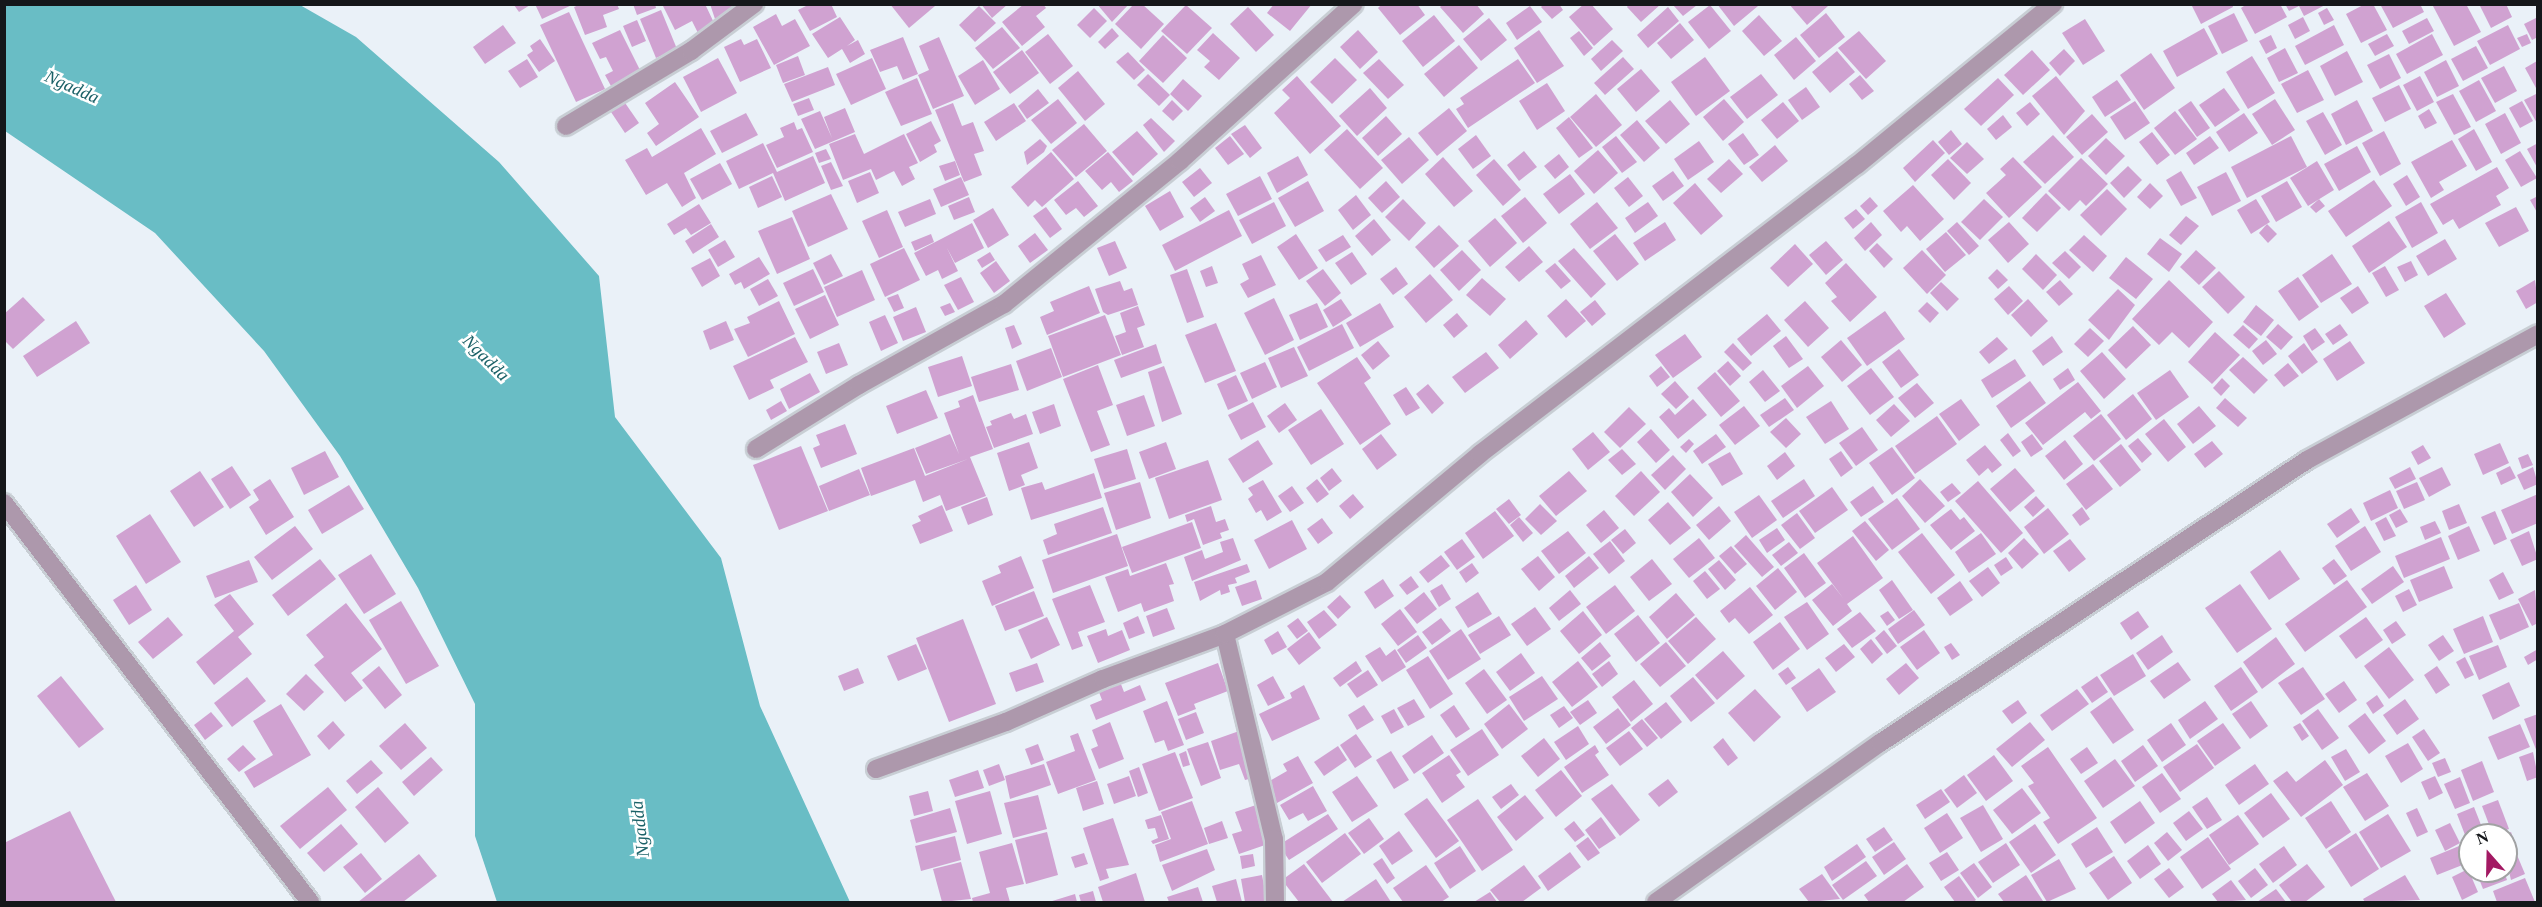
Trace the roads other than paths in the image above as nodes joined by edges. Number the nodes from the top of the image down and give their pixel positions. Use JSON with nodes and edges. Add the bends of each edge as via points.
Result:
{"nodes":[{"id":1,"x":754,"y":4,"type":"edge"},
{"id":2,"x":1354,"y":4,"type":"edge"},
{"id":3,"x":2053,"y":4,"type":"edge"},
{"id":4,"x":566,"y":126,"type":"dead end"},
{"id":5,"x":2538,"y":334,"type":"edge"},
{"id":6,"x":756,"y":449,"type":"dead end"},
{"id":7,"x":4,"y":503,"type":"edge"},
{"id":8,"x":1225,"y":634,"type":"junction"},
{"id":9,"x":876,"y":769,"type":"dead end"},
{"id":10,"x":310,"y":903,"type":"edge"},
{"id":11,"x":1275,"y":903,"type":"edge"},
{"id":12,"x":1656,"y":903,"type":"edge"}],
"edges":[{"from":1,"to":4,"type":"street","via":[[691,51]]},
{"from":2,"to":6,"type":"street","via":[[1180,161],[1004,304],[859,385]]},
{"from":3,"to":8,"type":"street","via":[[1857,165],[1480,454],[1327,582]]},
{"from":5,"to":12,"type":"street","via":[[2307,460],[1880,743]]},
{"from":7,"to":10,"type":"street"},
{"from":8,"to":9,"type":"street","via":[[1103,679],[1006,722]]},
{"from":8,"to":11,"type":"street","via":[[1274,839]]}]}
